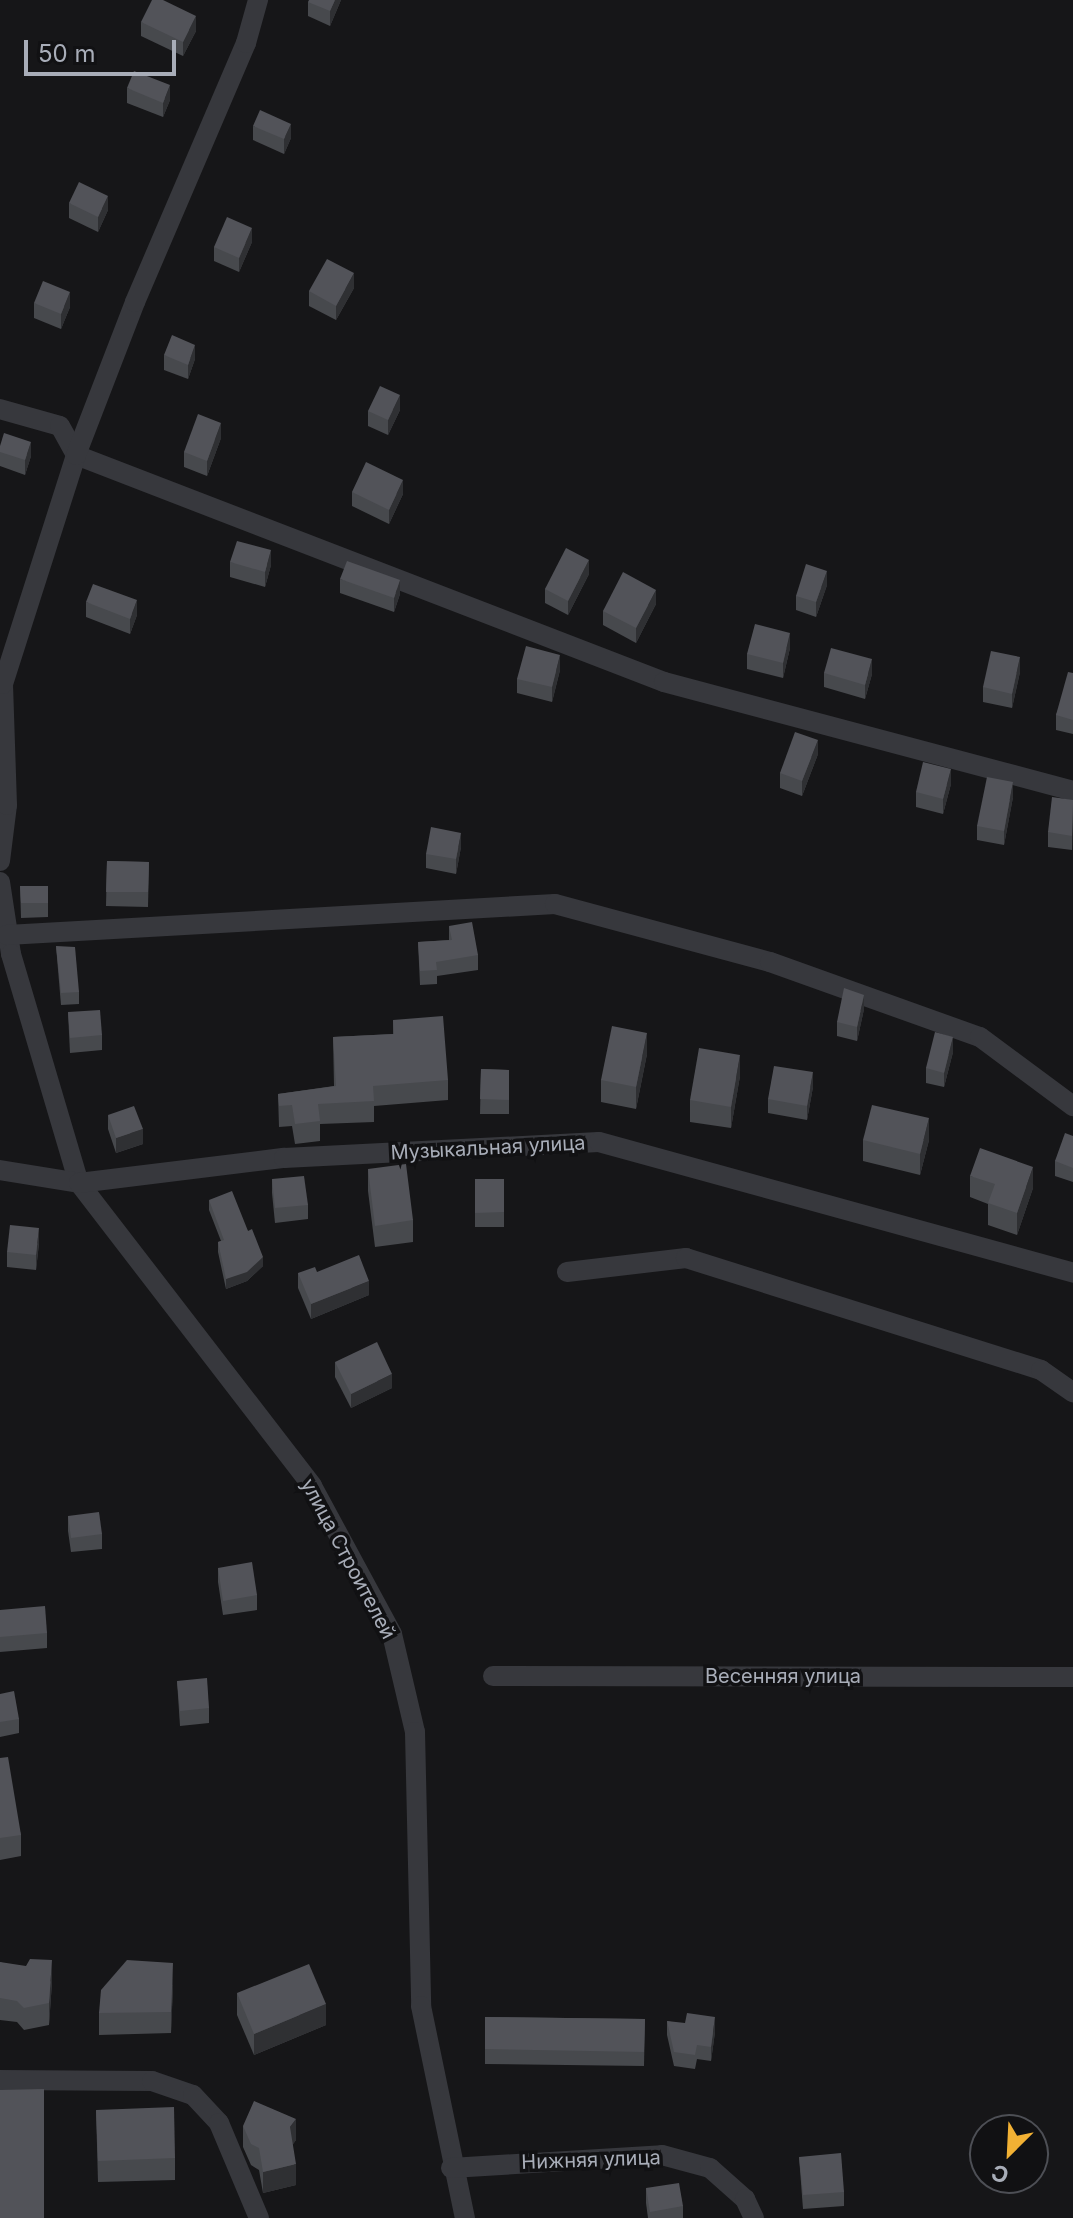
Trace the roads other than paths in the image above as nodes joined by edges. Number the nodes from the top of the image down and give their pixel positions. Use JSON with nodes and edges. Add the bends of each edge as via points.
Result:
{"nodes":[{"id":1,"x":258,"y":0,"type":"edge"},
{"id":2,"x":0,"y":409,"type":"edge"},
{"id":3,"x":76,"y":455,"type":"junction"},
{"id":4,"x":1073,"y":791,"type":"edge"},
{"id":5,"x":0,"y":861,"type":"edge"},
{"id":6,"x":0,"y":882,"type":"edge"},
{"id":7,"x":7,"y":935,"type":"junction"},
{"id":8,"x":1073,"y":1106,"type":"edge"},
{"id":9,"x":0,"y":1170,"type":"edge"},
{"id":10,"x":79,"y":1183,"type":"junction"},
{"id":11,"x":567,"y":1272,"type":"dead end"},
{"id":12,"x":1073,"y":1273,"type":"edge"},
{"id":13,"x":1073,"y":1392,"type":"edge"},
{"id":14,"x":493,"y":1676,"type":"dead end"},
{"id":15,"x":1073,"y":1677,"type":"edge"},
{"id":16,"x":0,"y":2080,"type":"edge"},
{"id":17,"x":451,"y":2168,"type":"junction"},
{"id":18,"x":259,"y":2218,"type":"edge"},
{"id":19,"x":465,"y":2218,"type":"edge"},
{"id":20,"x":754,"y":2218,"type":"edge"}],
"edges":[{"from":1,"to":3,"type":"street","via":[[246,43]]},
{"from":2,"to":3,"type":"street","via":[[60,426]]},
{"from":3,"to":4,"type":"street","via":[[664,682]]},
{"from":3,"to":5,"type":"street","via":[[3,684],[7,805]]},
{"from":6,"to":7,"type":"street","name":"улица Строителей"},
{"from":7,"to":8,"type":"street","via":[[555,904],[770,962],[980,1037]]},
{"from":7,"to":10,"type":"street","name":"улица Строителей"},
{"from":9,"to":10,"type":"street","name":"Музыкальная улица"},
{"from":10,"to":12,"type":"street","name":"Музыкальная улица","via":[[284,1158],[599,1142]]},
{"from":10,"to":17,"type":"street","name":"улица Строителей","via":[[312,1486],[392,1634],[415,1732],[421,2006]]},
{"from":11,"to":13,"type":"street","via":[[686,1258],[1041,1370]]},
{"from":14,"to":15,"type":"street","name":"Весенняя улица"},
{"from":16,"to":18,"type":"street","via":[[152,2081],[193,2095],[219,2123]]},
{"from":17,"to":19,"type":"street","name":"улица Строителей"},
{"from":17,"to":20,"type":"street","name":"Нижняя улица","via":[[662,2155],[710,2168],[745,2199]]}]}
